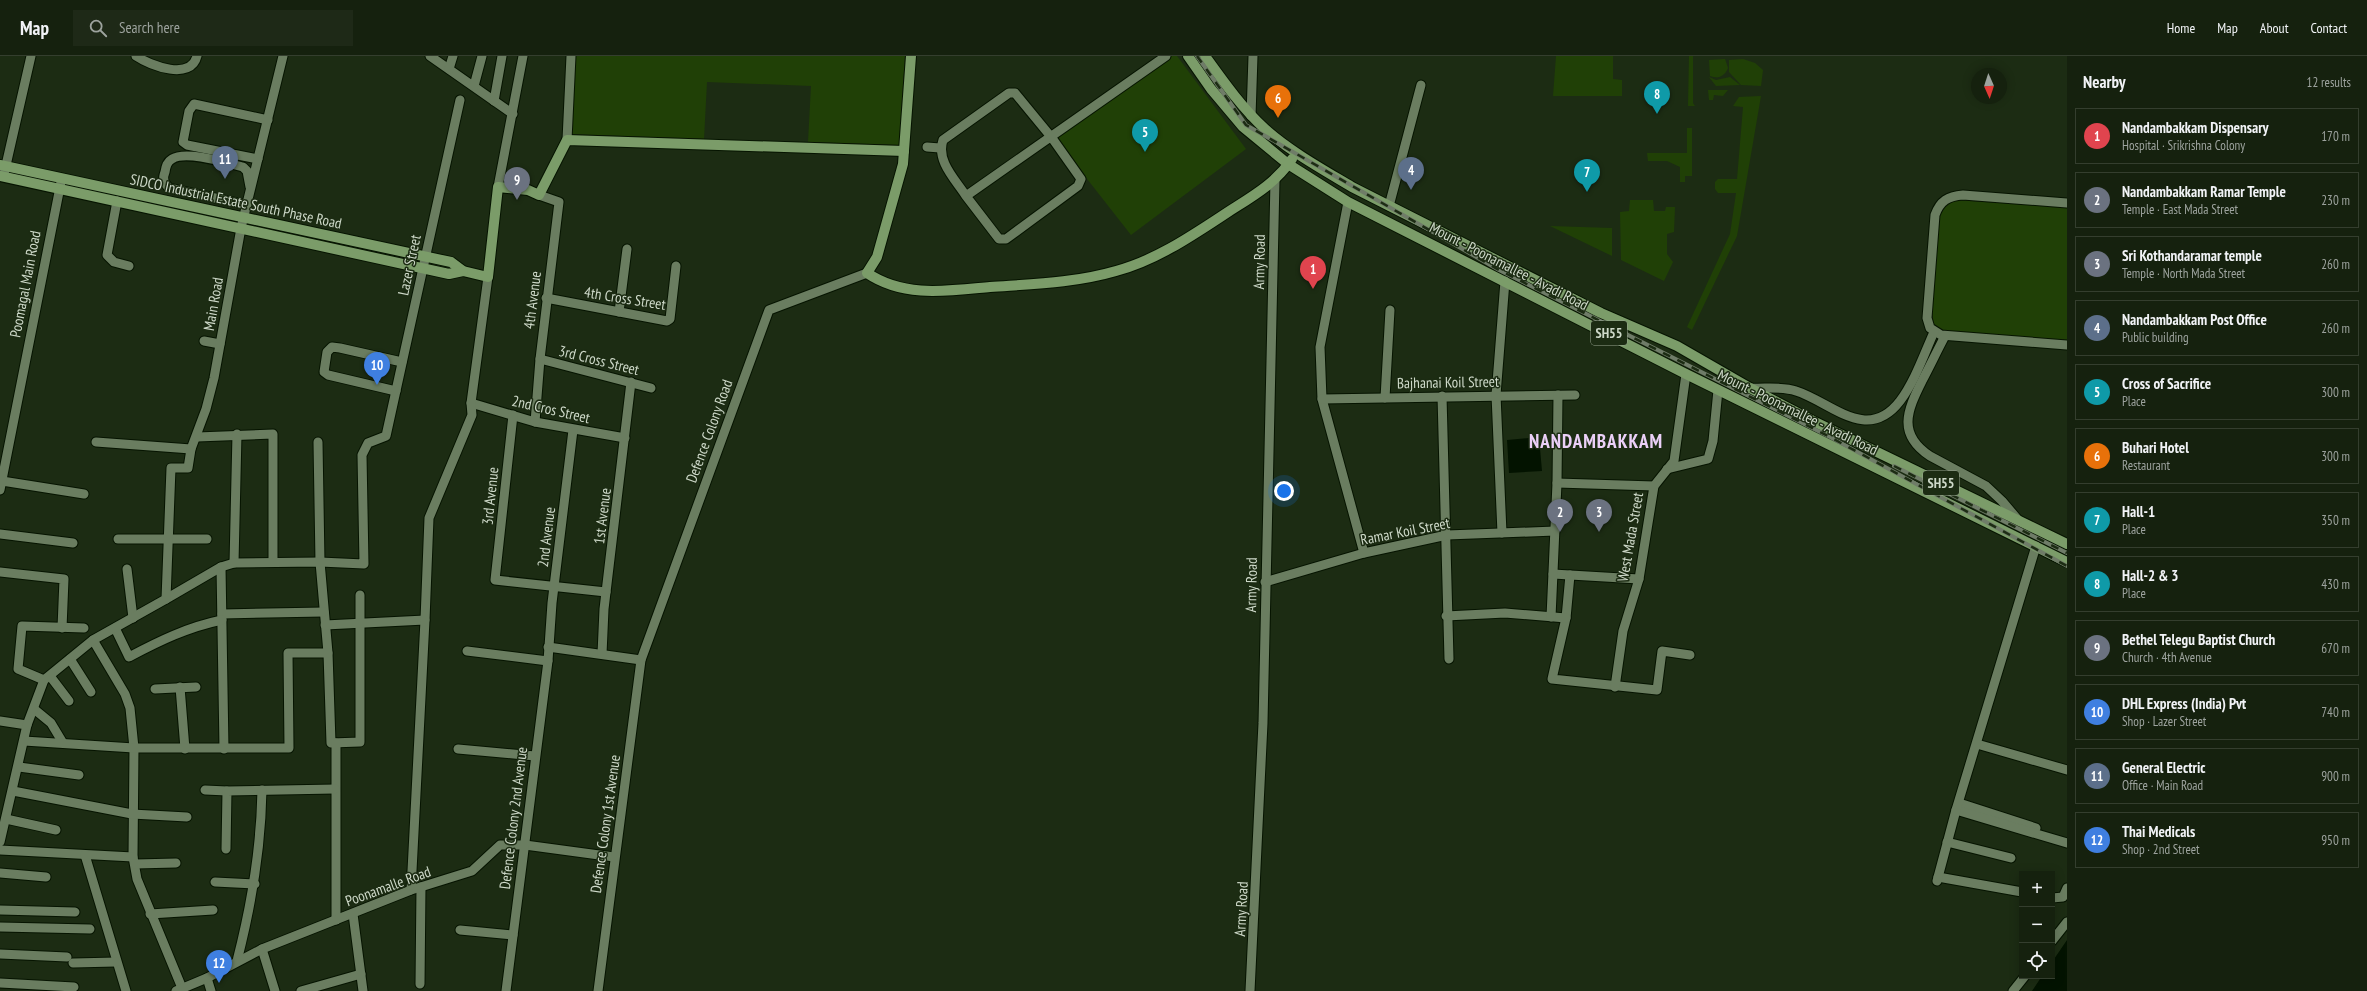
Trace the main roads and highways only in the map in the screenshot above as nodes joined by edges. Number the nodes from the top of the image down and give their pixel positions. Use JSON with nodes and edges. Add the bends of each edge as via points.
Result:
{"nodes":[{"id":1,"x":911,"y":56,"type":"edge"},
{"id":2,"x":1188,"y":56,"type":"edge"},
{"id":3,"x":1205,"y":56,"type":"edge"},
{"id":4,"x":904,"y":151,"type":"junction"},
{"id":5,"x":1297,"y":152,"type":"junction"},
{"id":6,"x":1288,"y":164,"type":"junction"},
{"id":7,"x":2,"y":171,"type":"edge"},
{"id":8,"x":60,"y":183,"type":"junction"},
{"id":9,"x":1413,"y":218,"type":"junction"},
{"id":10,"x":1406,"y":231,"type":"junction"},
{"id":11,"x":463,"y":271,"type":"junction"},
{"id":12,"x":1811,"y":420,"type":"junction"},
{"id":13,"x":1804,"y":431,"type":"junction"},
{"id":14,"x":2067,"y":544,"type":"edge"},
{"id":15,"x":2067,"y":562,"type":"edge"}],
"edges":[{"from":1,"to":4,"type":"main road"},
{"from":2,"to":6,"type":"main road","name":"Mount - Poonamallee - Avadi Road","number":"SH55","via":[[1211,89],[1243,127]]},
{"from":3,"to":5,"type":"main road","name":"Mount - Poonamallee - Avadi Road","number":"SH55","via":[[1251,116]]},
{"from":4,"to":6,"type":"main road","via":[[895,198],[874,264],[867,273],[889,285],[925,291],[972,289],[1096,276],[1140,263],[1196,233],[1275,180]]},
{"from":4,"to":11,"type":"main road","name":"SIDCO Industrial Estate South Phase Road","via":[[567,140],[539,195],[528,190],[498,187],[488,277]]},
{"from":5,"to":6,"type":"main road"},
{"from":5,"to":9,"type":"main road","name":"Mount - Poonamallee - Avadi Road","number":"SH55","via":[[1352,187]]},
{"from":6,"to":10,"type":"main road","name":"Mount - Poonamallee - Avadi Road","number":"SH55","via":[[1348,202]]},
{"from":7,"to":8,"type":"main road","name":"SIDCO Industrial Estate South Phase Road"},
{"from":8,"to":11,"type":"main road","name":"SIDCO Industrial Estate South Phase Road","via":[[244,218],[451,262]]},
{"from":8,"to":11,"type":"main road","name":"SIDCO Industrial Estate South Phase Road","via":[[118,201],[422,269],[449,274]]},
{"from":9,"to":10,"type":"main road"},
{"from":9,"to":12,"type":"main road","name":"Mount - Poonamallee - Avadi Road","number":"SH55","via":[[1601,313],[1678,346]]},
{"from":10,"to":13,"type":"main road","name":"Mount - Poonamallee - Avadi Road","number":"SH55","via":[[1686,374]]},
{"from":12,"to":13,"type":"main road"},
{"from":12,"to":14,"type":"main road","name":"Mount - Poonamallee - Avadi Road","number":"SH55"},
{"from":13,"to":15,"type":"main road","name":"Mount - Poonamallee - Avadi Road","number":"SH55"}]}
